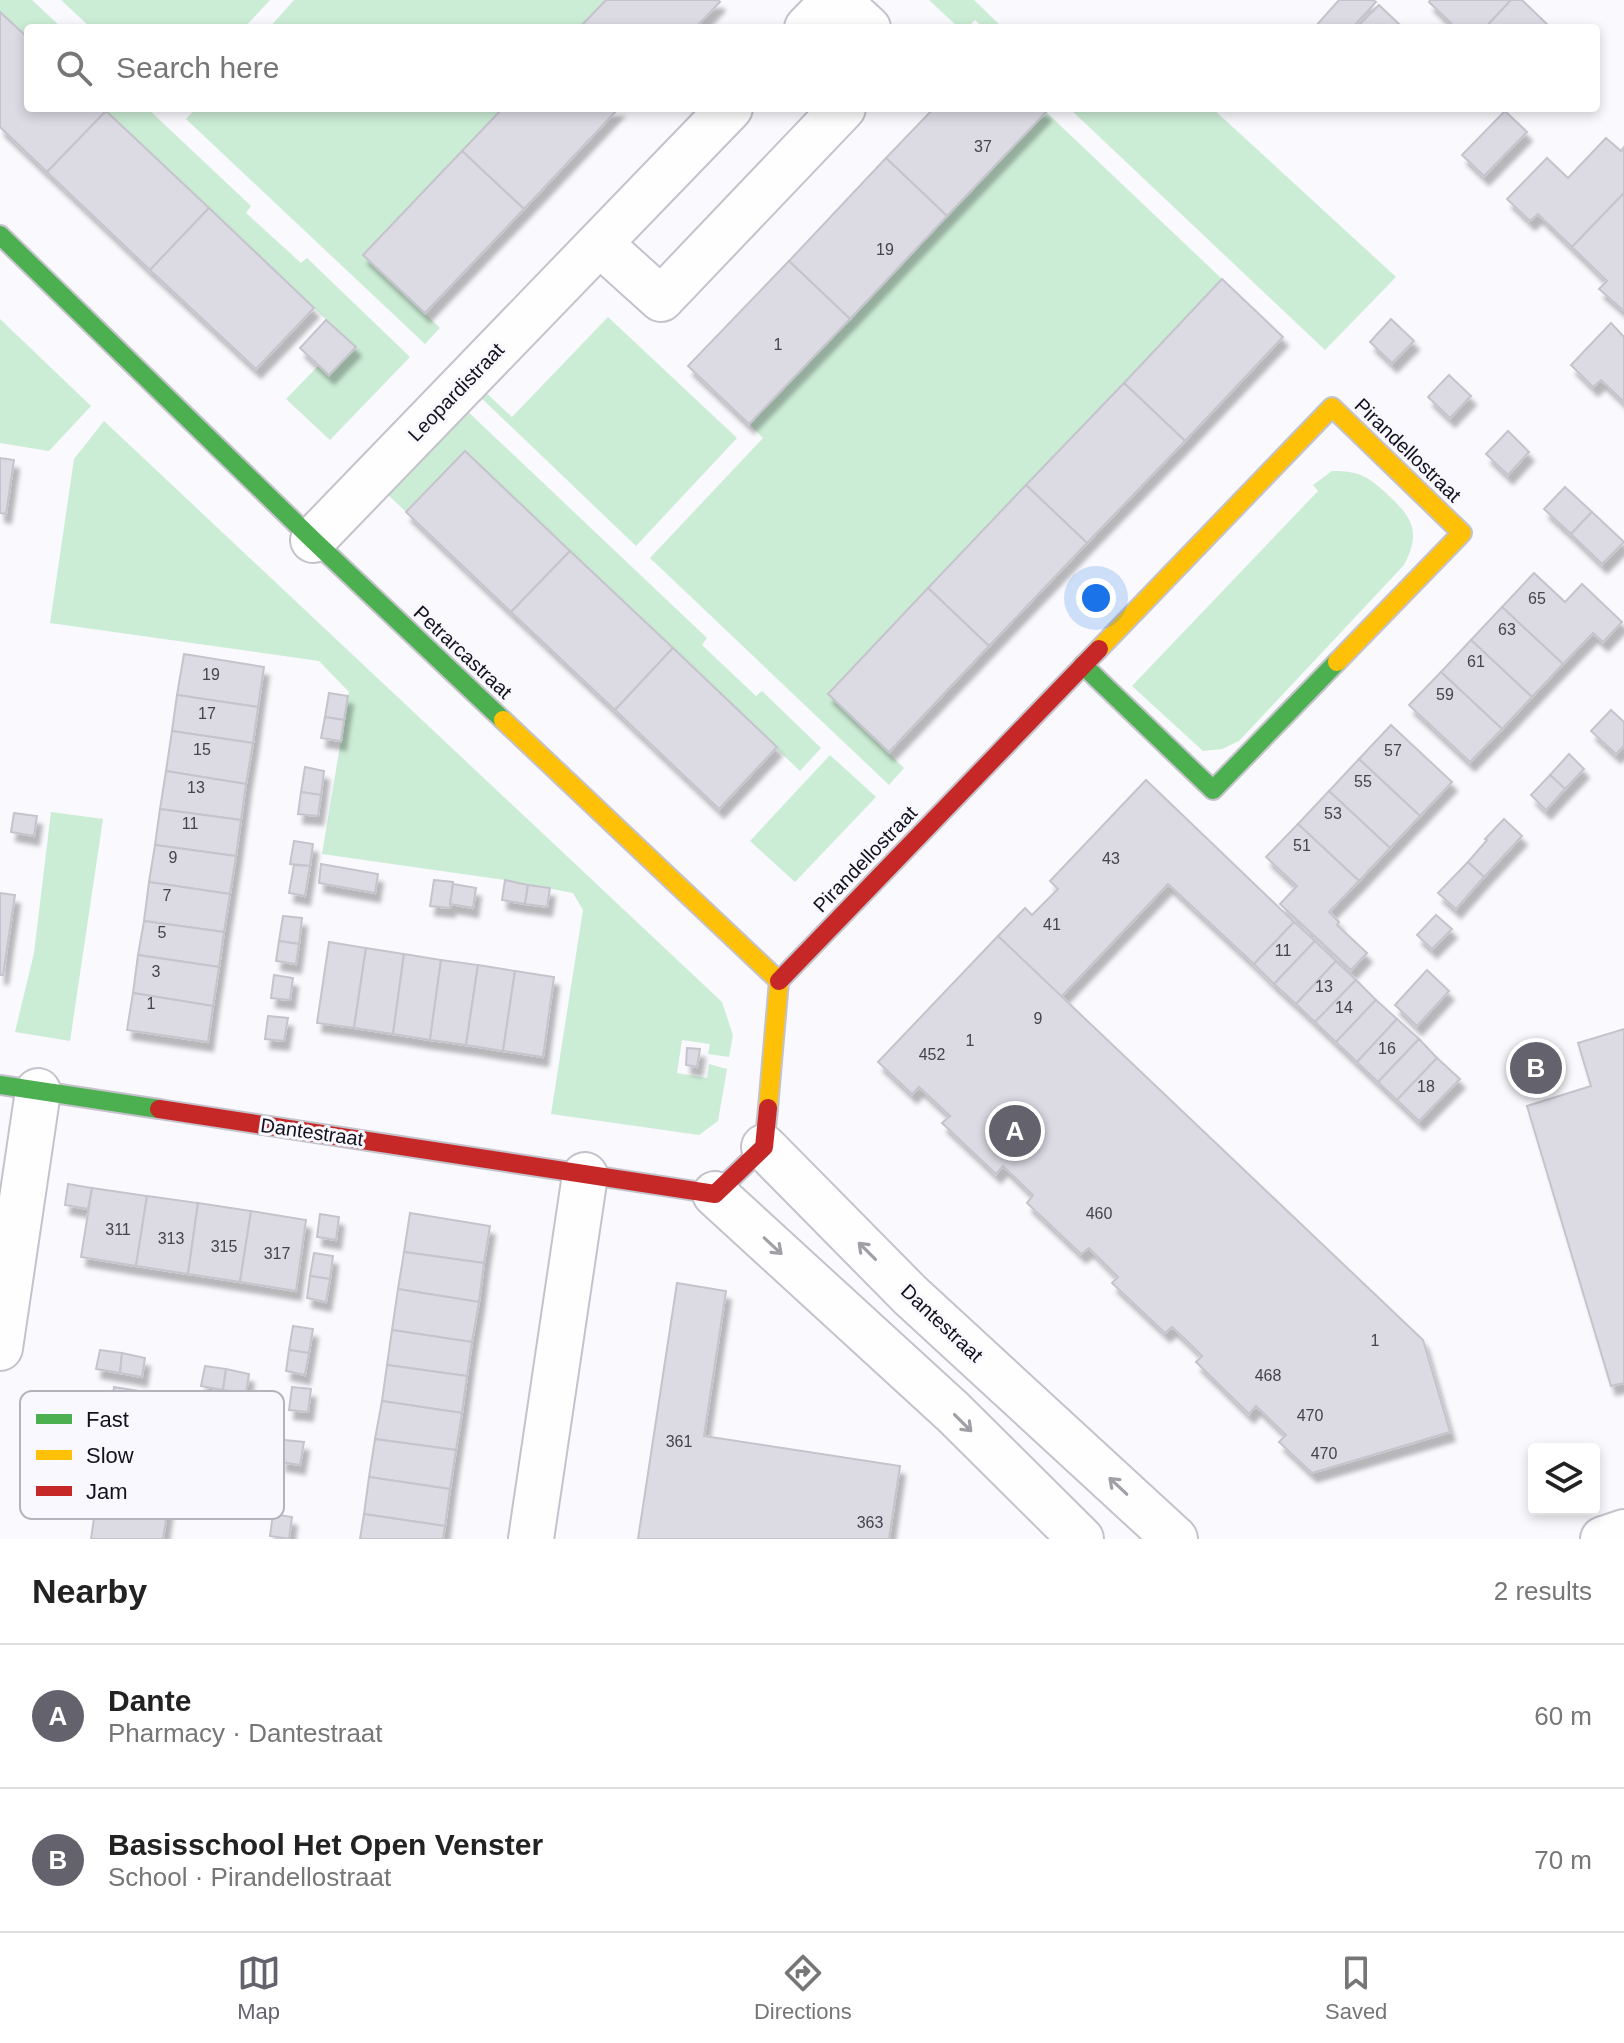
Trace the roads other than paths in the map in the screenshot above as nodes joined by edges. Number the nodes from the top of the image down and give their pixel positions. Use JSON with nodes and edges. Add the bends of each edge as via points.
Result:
{"nodes":[{"id":1,"x":835,"y":0,"type":"edge"},
{"id":2,"x":811,"y":24,"type":"edge"},
{"id":3,"x":863,"y":24,"type":"edge"},
{"id":4,"x":726,"y":112,"type":"edge"},
{"id":5,"x":839,"y":112,"type":"edge"},
{"id":6,"x":0,"y":235,"type":"edge"},
{"id":7,"x":600,"y":244,"type":"junction"},
{"id":8,"x":313,"y":540,"type":"junction"},
{"id":9,"x":1083,"y":665,"type":"junction"},
{"id":10,"x":779,"y":981,"type":"junction"},
{"id":11,"x":19,"y":1088,"type":"edge"},
{"id":12,"x":764,"y":1147,"type":"junction"},
{"id":13,"x":585,"y":1175,"type":"junction"},
{"id":14,"x":715,"y":1194,"type":"junction"},
{"id":15,"x":0,"y":1348,"type":"edge"},
{"id":16,"x":1624,"y":1532,"type":"edge"},
{"id":17,"x":531,"y":1539,"type":"edge"},
{"id":18,"x":1081,"y":1539,"type":"edge"},
{"id":19,"x":1175,"y":1539,"type":"edge"},
{"id":20,"x":1603,"y":1539,"type":"edge"}],
"edges":[{"from":1,"to":2,"type":"street"},
{"from":1,"to":3,"type":"street"},
{"from":4,"to":7,"type":"street","name":"Leopardistraat"},
{"from":5,"to":7,"type":"street","via":[[661,299]]},
{"from":6,"to":8,"type":"street","name":"Petrarcastraat"},
{"from":7,"to":8,"type":"street","name":"Leopardistraat"},
{"from":8,"to":10,"type":"street","name":"Petrarcastraat"},
{"from":9,"to":9,"type":"street","name":"Pirandellostraat","via":[[1213,790],[1462,533],[1332,407]]},
{"from":9,"to":10,"type":"street","name":"Pirandellostraat"},
{"from":10,"to":12,"type":"street"},
{"from":11,"to":13,"type":"street","name":"Dantestraat"},
{"from":11,"to":15,"type":"street","name":"Dantestraat"},
{"from":12,"to":14,"type":"street"},
{"from":19,"to":12,"type":"street","name":"Dantestraat","one_way":true,"via":[[910,1295]]},
{"from":13,"to":14,"type":"street","name":"Dantestraat"},
{"from":13,"to":17,"type":"street"},
{"from":14,"to":18,"type":"street","one_way":true,"via":[[942,1402]]},
{"from":16,"to":20,"type":"street"}]}
